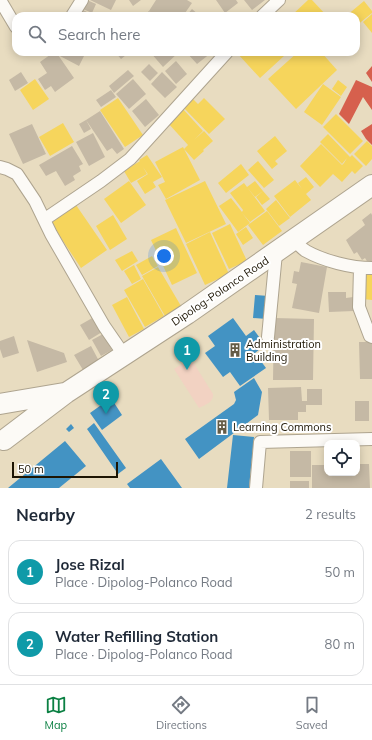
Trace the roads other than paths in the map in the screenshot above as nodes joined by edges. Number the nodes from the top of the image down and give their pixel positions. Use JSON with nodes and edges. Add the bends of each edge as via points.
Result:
{"nodes":[{"id":1,"x":0,"y":0,"type":"edge"},
{"id":2,"x":82,"y":0,"type":"edge"},
{"id":3,"x":279,"y":0,"type":"edge"},
{"id":4,"x":74,"y":12,"type":"edge"},
{"id":5,"x":266,"y":12,"type":"edge"},
{"id":6,"x":12,"y":20,"type":"edge"},
{"id":7,"x":223,"y":56,"type":"edge"},
{"id":8,"x":0,"y":167,"type":"edge"},
{"id":9,"x":372,"y":185,"type":"edge"},
{"id":10,"x":45,"y":221,"type":"junction"},
{"id":11,"x":295,"y":240,"type":"junction"},
{"id":12,"x":276,"y":253,"type":"junction"},
{"id":13,"x":366,"y":268,"type":"edge"},
{"id":14,"x":372,"y":336,"type":"edge"},
{"id":15,"x":268,"y":337,"type":"dead end"},
{"id":16,"x":124,"y":356,"type":"junction"},
{"id":17,"x":66,"y":393,"type":"junction"},
{"id":18,"x":0,"y":404,"type":"edge"},
{"id":19,"x":0,"y":413,"type":"edge"},
{"id":20,"x":372,"y":439,"type":"edge"},
{"id":21,"x":2,"y":443,"type":"edge"},
{"id":22,"x":256,"y":488,"type":"edge"}],
"edges":[{"from":1,"to":6,"type":"street"},
{"from":2,"to":4,"type":"street"},
{"from":3,"to":5,"type":"street"},
{"from":7,"to":10,"type":"street","via":[[130,159]]},
{"from":8,"to":10,"type":"street","via":[[17,174]]},
{"from":9,"to":11,"type":"highway","name":"Dipolog-Polanco Road"},
{"from":10,"to":16,"type":"street","via":[[104,326]]},
{"from":11,"to":12,"type":"highway","name":"Dipolog-Polanco Road"},
{"from":11,"to":13,"type":"street","via":[[306,251],[344,265]]},
{"from":12,"to":15,"type":"street"},
{"from":12,"to":16,"type":"highway","name":"Dipolog-Polanco Road"},
{"from":13,"to":14,"type":"street","via":[[359,307]]},
{"from":16,"to":17,"type":"highway","name":"Dipolog-Polanco Road"},
{"from":17,"to":18,"type":"highway"},
{"from":17,"to":21,"type":"highway","name":"Dipolog-Polanco Road"},
{"from":19,"to":21,"type":"highway","via":[[6,424]]},
{"from":20,"to":22,"type":"street","via":[[260,442]]}]}
